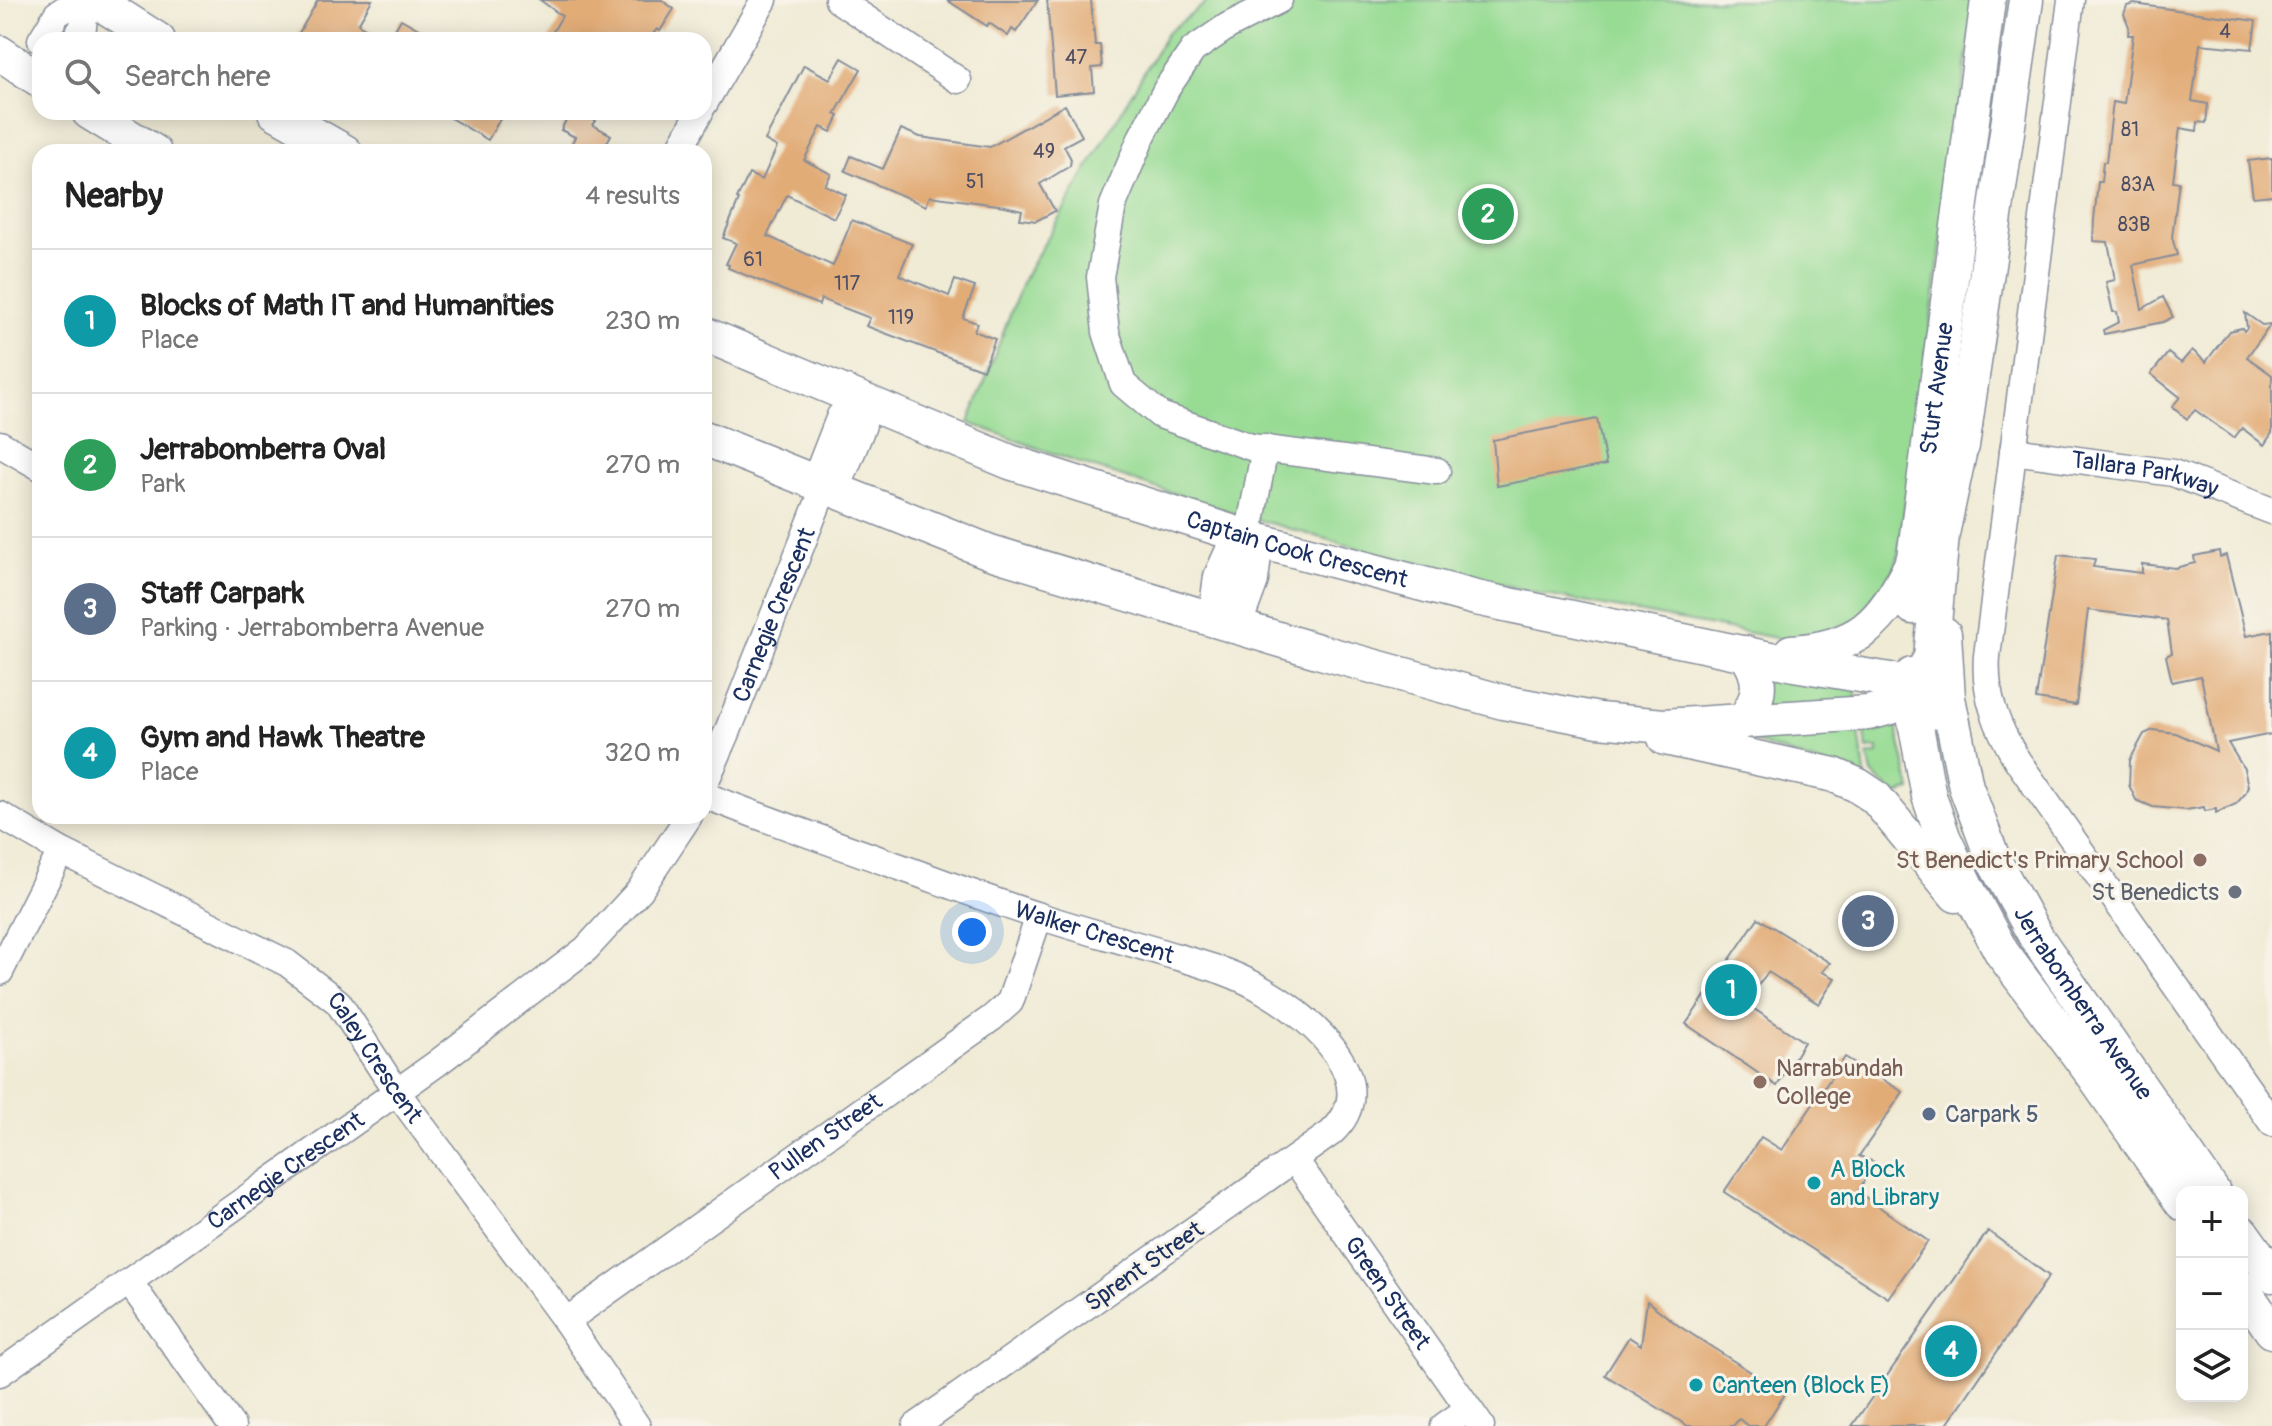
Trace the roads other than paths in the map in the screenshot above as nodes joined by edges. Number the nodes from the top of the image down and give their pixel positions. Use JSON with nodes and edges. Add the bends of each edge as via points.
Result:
{"nodes":[{"id":1,"x":79,"y":0,"type":"edge"},
{"id":2,"x":86,"y":0,"type":"edge"},
{"id":3,"x":95,"y":0,"type":"edge"},
{"id":4,"x":764,"y":0,"type":"edge"},
{"id":5,"x":838,"y":0,"type":"edge"},
{"id":6,"x":1279,"y":0,"type":"edge"},
{"id":7,"x":1988,"y":0,"type":"edge"},
{"id":8,"x":2026,"y":0,"type":"edge"},
{"id":9,"x":2071,"y":0,"type":"edge"},
{"id":10,"x":46,"y":32,"type":"edge"},
{"id":11,"x":80,"y":32,"type":"edge"},
{"id":12,"x":145,"y":32,"type":"edge"},
{"id":13,"x":0,"y":53,"type":"edge"},
{"id":14,"x":32,"y":69,"type":"edge"},
{"id":15,"x":958,"y":80,"type":"dead end"},
{"id":16,"x":712,"y":90,"type":"edge"},
{"id":17,"x":102,"y":120,"type":"edge"},
{"id":18,"x":289,"y":120,"type":"edge"},
{"id":19,"x":696,"y":120,"type":"edge"},
{"id":20,"x":141,"y":144,"type":"edge"},
{"id":21,"x":331,"y":144,"type":"edge"},
{"id":22,"x":682,"y":144,"type":"edge"},
{"id":23,"x":712,"y":337,"type":"edge"},
{"id":24,"x":858,"y":400,"type":"junction"},
{"id":25,"x":1965,"y":425,"type":"junction"},
{"id":26,"x":712,"y":441,"type":"edge"},
{"id":27,"x":0,"y":444,"type":"edge"},
{"id":28,"x":1265,"y":448,"type":"junction"},
{"id":29,"x":2013,"y":451,"type":"junction"},
{"id":30,"x":32,"y":462,"type":"edge"},
{"id":31,"x":1437,"y":471,"type":"dead end"},
{"id":32,"x":824,"y":488,"type":"junction"},
{"id":33,"x":2272,"y":511,"type":"edge"},
{"id":34,"x":1248,"y":537,"type":"junction"},
{"id":35,"x":1914,"y":558,"type":"junction"},
{"id":36,"x":1224,"y":623,"type":"junction"},
{"id":37,"x":1745,"y":653,"type":"junction"},
{"id":38,"x":1912,"y":690,"type":"junction"},
{"id":39,"x":1548,"y":712,"type":"junction"},
{"id":40,"x":1952,"y":721,"type":"junction"},
{"id":41,"x":1742,"y":722,"type":"junction"},
{"id":42,"x":1961,"y":757,"type":"joint"},
{"id":43,"x":712,"y":765,"type":"edge"},
{"id":44,"x":1925,"y":777,"type":"joint"},
{"id":45,"x":712,"y":798,"type":"edge"},
{"id":46,"x":0,"y":815,"type":"edge"},
{"id":47,"x":684,"y":824,"type":"edge"},
{"id":48,"x":61,"y":851,"type":"junction"},
{"id":49,"x":1039,"y":916,"type":"junction"},
{"id":50,"x":1999,"y":948,"type":"junction"},
{"id":51,"x":0,"y":972,"type":"edge"},
{"id":52,"x":396,"y":1091,"type":"junction"},
{"id":53,"x":1351,"y":1091,"type":"joint"},
{"id":54,"x":2272,"y":1123,"type":"edge"},
{"id":55,"x":2166,"y":1125,"type":"junction"},
{"id":56,"x":1295,"y":1160,"type":"junction"},
{"id":57,"x":2155,"y":1165,"type":"junction"},
{"id":58,"x":2209,"y":1186,"type":"edge"},
{"id":59,"x":2176,"y":1195,"type":"edge"},
{"id":60,"x":2248,"y":1241,"type":"edge"},
{"id":61,"x":2272,"y":1275,"type":"edge"},
{"id":62,"x":130,"y":1283,"type":"junction"},
{"id":63,"x":2248,"y":1297,"type":"edge"},
{"id":64,"x":566,"y":1321,"type":"junction"},
{"id":65,"x":2272,"y":1331,"type":"edge"},
{"id":66,"x":0,"y":1373,"type":"edge"},
{"id":67,"x":1474,"y":1417,"type":"edge"},
{"id":68,"x":232,"y":1426,"type":"edge"},
{"id":69,"x":637,"y":1426,"type":"edge"},
{"id":70,"x":916,"y":1426,"type":"edge"},
{"id":71,"x":1444,"y":1426,"type":"edge"}],
"edges":[{"from":1,"to":10,"type":"street","via":[[57,14]]},
{"from":2,"to":11,"type":"street"},
{"from":3,"to":12,"type":"main road"},
{"from":4,"to":16,"type":"street"},
{"from":5,"to":15,"type":"street"},
{"from":6,"to":28,"type":"street","via":[[1193,50],[1167,88],[1113,205],[1100,277],[1106,332],[1123,384],[1160,415]]},
{"from":7,"to":35,"type":"main road","name":"Sturt Avenue"},
{"from":8,"to":25,"type":"main road","name":"Sturt Avenue"},
{"from":9,"to":29,"type":"street"},
{"from":13,"to":14,"type":"main road"},
{"from":17,"to":20,"type":"main road"},
{"from":18,"to":21,"type":"main road"},
{"from":19,"to":22,"type":"street"},
{"from":23,"to":24,"type":"main road","name":"Captain Cook Crescent"},
{"from":24,"to":32,"type":"street","name":"Carnegie Crescent","via":[[840,416],[819,470]]},
{"from":24,"to":34,"type":"main road","name":"Captain Cook Crescent","via":[[1010,462]]},
{"from":25,"to":38,"type":"main road","via":[[1942,534],[1932,654]]},
{"from":25,"to":40,"type":"main road","name":"Sturt Avenue","via":[[1946,604],[1944,654]]},
{"from":26,"to":32,"type":"main road"},
{"from":27,"to":30,"type":"street"},
{"from":28,"to":31,"type":"street"},
{"from":28,"to":34,"type":"street"},
{"from":29,"to":33,"type":"street","name":"Tallara Parkway","via":[[2173,473]]},
{"from":29,"to":54,"type":"street","via":[[1986,665],[1994,718]]},
{"from":32,"to":36,"type":"main road","via":[[990,552]]},
{"from":32,"to":43,"type":"street","name":"Carnegie Crescent"},
{"from":34,"to":36,"type":"main road","via":[[1221,577]]},
{"from":34,"to":37,"type":"main road","name":"Captain Cook Crescent","via":[[1476,598]]},
{"from":35,"to":37,"type":"main road","via":[[1887,609],[1856,637],[1822,649]]},
{"from":35,"to":38,"type":"main road","name":"Sturt Avenue"},
{"from":36,"to":39,"type":"main road"},
{"from":37,"to":38,"type":"main road","name":"Captain Cook Crescent","via":[[1890,680]]},
{"from":37,"to":41,"type":"main road","via":[[1760,688]]},
{"from":38,"to":40,"type":"main road","name":"Captain Cook Crescent"},
{"from":38,"to":41,"type":"main road","via":[[1878,711]]},
{"from":38,"to":44,"type":"main road","name":"Sturt Avenue"},
{"from":39,"to":41,"type":"main road","via":[[1638,724]]},
{"from":39,"to":50,"type":"main road","via":[[1825,772],[1857,785],[1875,797]]},
{"from":40,"to":42,"type":"main road","name":"Sturt Avenue"},
{"from":42,"to":55,"type":"main road","name":"Jerrabomberra Avenue","via":[[1980,829],[2014,901]]},
{"from":44,"to":50,"type":"main road","name":"Jerrabomberra Avenue","via":[[1943,837]]},
{"from":45,"to":49,"type":"street","name":"Walker Crescent"},
{"from":46,"to":48,"type":"street","name":"Caley Crescent"},
{"from":47,"to":52,"type":"street","name":"Carnegie Crescent","via":[[640,890],[586,949]]},
{"from":48,"to":51,"type":"street"},
{"from":48,"to":52,"type":"street","name":"Caley Crescent","via":[[287,963],[338,1002]]},
{"from":49,"to":53,"type":"street","name":"Walker Crescent","via":[[1212,967],[1270,993],[1330,1046],[1347,1071]]},
{"from":49,"to":64,"type":"street","name":"Pullen Street","via":[[1010,1002],[992,1018]]},
{"from":50,"to":57,"type":"main road","name":"Jerrabomberra Avenue"},
{"from":52,"to":62,"type":"street","name":"Carnegie Crescent"},
{"from":52,"to":64,"type":"street","name":"Caley Crescent"},
{"from":53,"to":56,"type":"street","name":"Sprent Street","via":[[1336,1128]]},
{"from":55,"to":57,"type":"main road","via":[[2166,1150]]},
{"from":55,"to":58,"type":"main road","name":"Jerrabomberra Avenue"},
{"from":56,"to":67,"type":"street","name":"Green Street"},
{"from":56,"to":70,"type":"street","name":"Sprent Street"},
{"from":57,"to":59,"type":"main road","name":"Jerrabomberra Avenue"},
{"from":60,"to":61,"type":"main road"},
{"from":62,"to":66,"type":"street","name":"Carnegie Crescent"},
{"from":62,"to":68,"type":"street"},
{"from":63,"to":65,"type":"main road"},
{"from":64,"to":69,"type":"street","name":"Caley Crescent"},
{"from":67,"to":71,"type":"street"}]}
